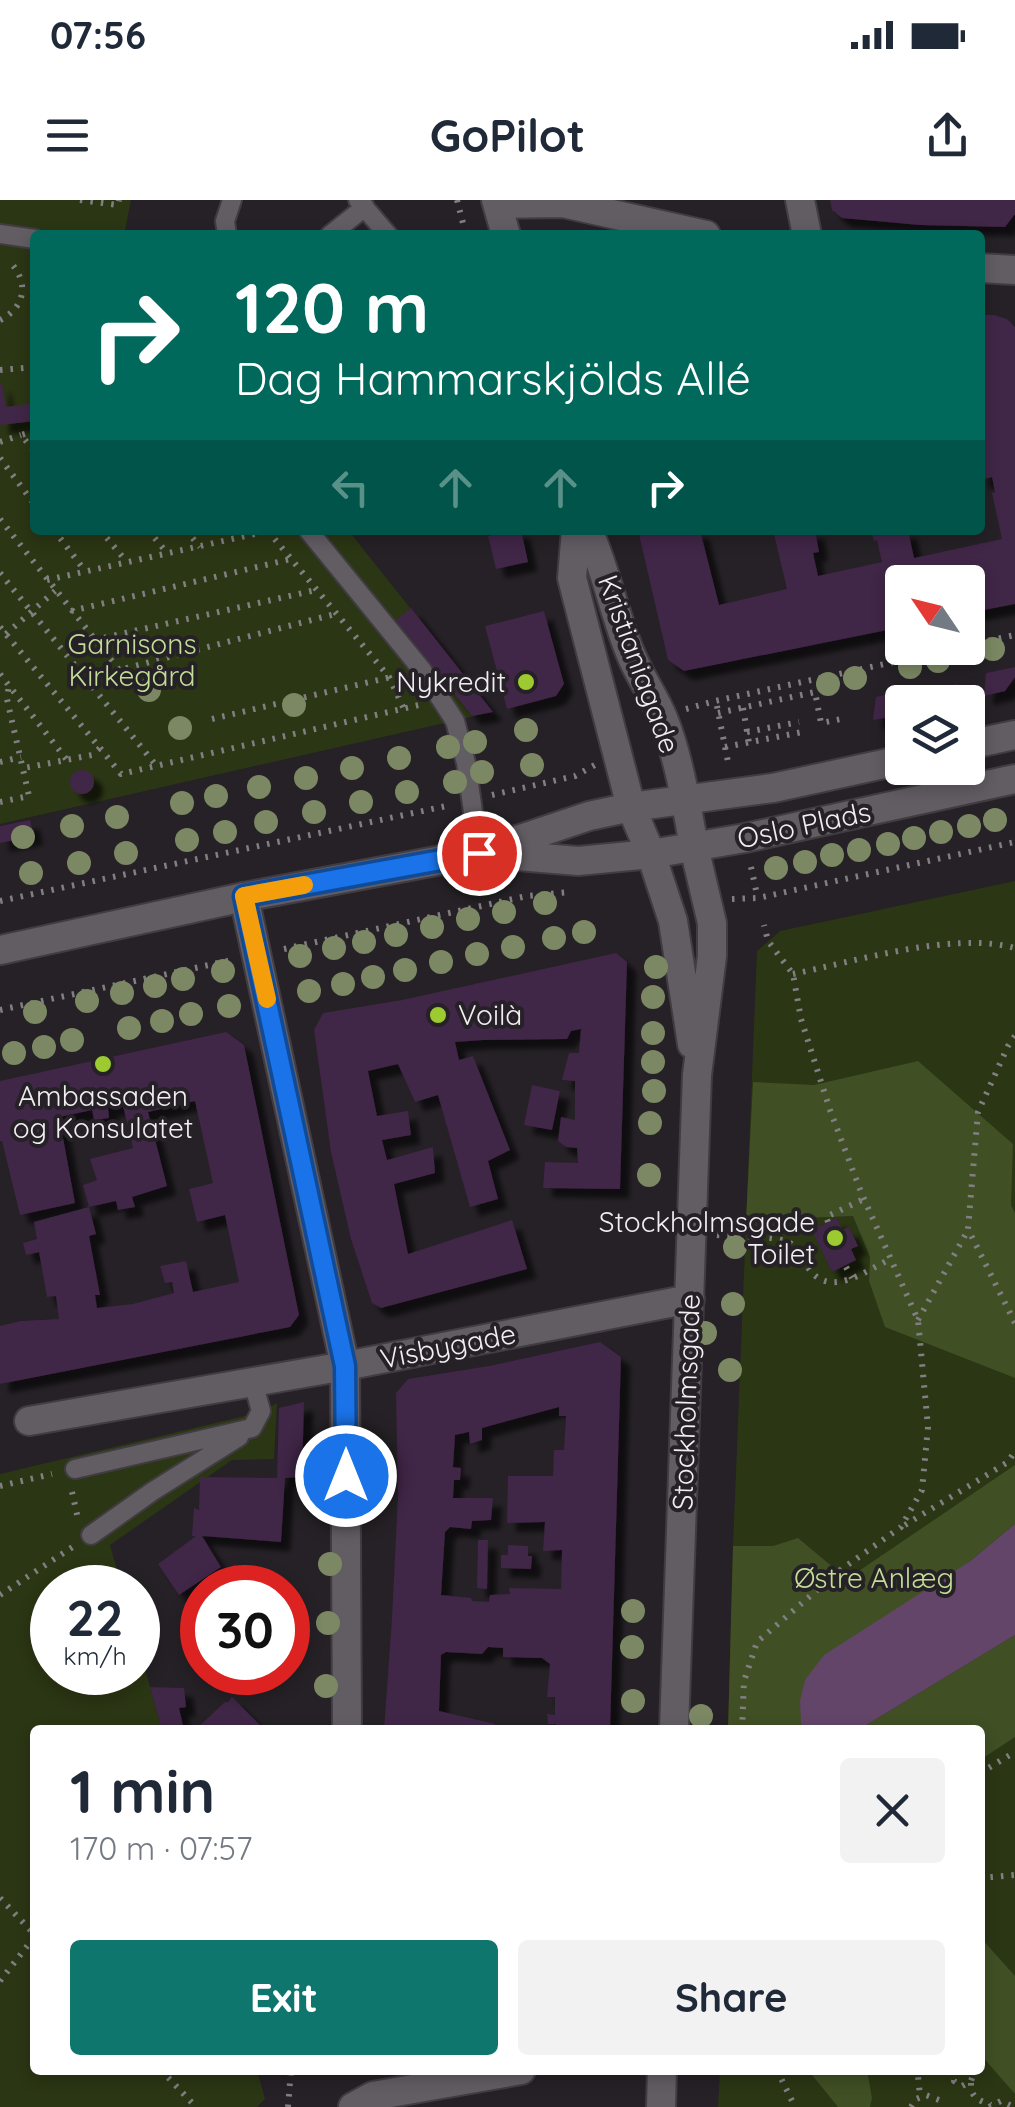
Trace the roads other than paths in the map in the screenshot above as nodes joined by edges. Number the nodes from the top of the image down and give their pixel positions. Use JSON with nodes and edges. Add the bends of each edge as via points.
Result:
{"nodes":[{"id":1,"x":232,"y":200,"type":"edge"},
{"id":2,"x":800,"y":200,"type":"edge"},
{"id":3,"x":497,"y":202,"type":"edge"},
{"id":4,"x":362,"y":204,"type":"edge"},
{"id":5,"x":226,"y":230,"type":"edge"},
{"id":6,"x":335,"y":230,"type":"edge"},
{"id":7,"x":384,"y":230,"type":"edge"},
{"id":8,"x":505,"y":230,"type":"edge"},
{"id":9,"x":684,"y":230,"type":"edge"},
{"id":10,"x":806,"y":230,"type":"edge"},
{"id":11,"x":0,"y":234,"type":"edge"},
{"id":12,"x":30,"y":238,"type":"edge"},
{"id":13,"x":985,"y":268,"type":"edge"},
{"id":14,"x":1015,"y":270,"type":"edge"},
{"id":15,"x":312,"y":535,"type":"edge"},
{"id":16,"x":576,"y":535,"type":"edge"},
{"id":17,"x":590,"y":535,"type":"edge"},
{"id":18,"x":1015,"y":735,"type":"edge"},
{"id":19,"x":985,"y":741,"type":"edge"},
{"id":20,"x":885,"y":764,"type":"edge"},
{"id":21,"x":1015,"y":779,"type":"edge"},
{"id":22,"x":685,"y":800,"type":"junction"},
{"id":23,"x":631,"y":806,"type":"junction"},
{"id":24,"x":694,"y":846,"type":"junction"},
{"id":25,"x":479,"y":853,"type":"junction"},
{"id":26,"x":650,"y":854,"type":"junction"},
{"id":27,"x":244,"y":896,"type":"junction"},
{"id":28,"x":0,"y":950,"type":"edge"},
{"id":29,"x":696,"y":1075,"type":"junction"},
{"id":30,"x":690,"y":1299,"type":"junction"},
{"id":31,"x":345,"y":1366,"type":"junction"},
{"id":32,"x":253,"y":1382,"type":"junction"},
{"id":33,"x":29,"y":1421,"type":"dead end"},
{"id":34,"x":252,"y":1428,"type":"junction"},
{"id":35,"x":72,"y":1476,"type":"road end"},
{"id":36,"x":84,"y":1533,"type":"road end"},
{"id":37,"x":347,"y":1725,"type":"edge"},
{"id":38,"x":674,"y":1725,"type":"edge"},
{"id":39,"x":492,"y":2075,"type":"edge"},
{"id":40,"x":662,"y":2075,"type":"edge"},
{"id":41,"x":353,"y":2107,"type":"edge"},
{"id":42,"x":661,"y":2107,"type":"edge"}],
"edges":[{"from":1,"to":5,"type":"lane"},
{"from":2,"to":10,"type":"street"},
{"from":3,"to":8,"type":"street"},
{"from":3,"to":9,"type":"street","via":[[563,203]]},
{"from":4,"to":6,"type":"lane"},
{"from":4,"to":7,"type":"lane"},
{"from":11,"to":12,"type":"lane"},
{"from":13,"to":14,"type":"street"},
{"from":15,"to":25,"type":"lane","via":[[455,721]]},
{"from":16,"to":23,"type":"street","name":"Kristianiagade","via":[[572,578]]},
{"from":17,"to":22,"type":"street","name":"Kristianiagade","via":[[632,657],[664,721]]},
{"from":18,"to":19,"type":"street"},
{"from":20,"to":22,"type":"street","name":"Oslo Plads"},
{"from":21,"to":24,"type":"street","name":"Oslo Plads"},
{"from":22,"to":23,"type":"street","name":"Oslo Plads"},
{"from":22,"to":24,"type":"street","name":"Kristianiagade"},
{"from":23,"to":25,"type":"street","name":"Oslo Plads"},
{"from":23,"to":26,"type":"street","name":"Stockholmsgade"},
{"from":24,"to":26,"type":"street","name":"Oslo Plads"},
{"from":24,"to":29,"type":"street","name":"Stockholmsgade","via":[[712,923]]},
{"from":25,"to":26,"type":"street","name":"Oslo Plads","via":[[578,861]]},
{"from":25,"to":27,"type":"street"},
{"from":26,"to":29,"type":"street","name":"Stockholmsgade","via":[[674,920]]},
{"from":27,"to":28,"type":"street"},
{"from":27,"to":31,"type":"street"},
{"from":29,"to":30,"type":"street","name":"Stockholmsgade"},
{"from":30,"to":31,"type":"street","name":"Visbygade"},
{"from":30,"to":38,"type":"street","name":"Stockholmsgade"},
{"from":31,"to":32,"type":"street","name":"Visbygade"},
{"from":31,"to":37,"type":"street"},
{"from":32,"to":33,"type":"street","name":"Visbygade"},
{"from":32,"to":34,"type":"lane","via":[[261,1412]]},
{"from":34,"to":35,"type":"lane"},
{"from":34,"to":36,"type":"lane"},
{"from":39,"to":41,"type":"street","via":[[373,2096]]},
{"from":40,"to":42,"type":"street"}]}
